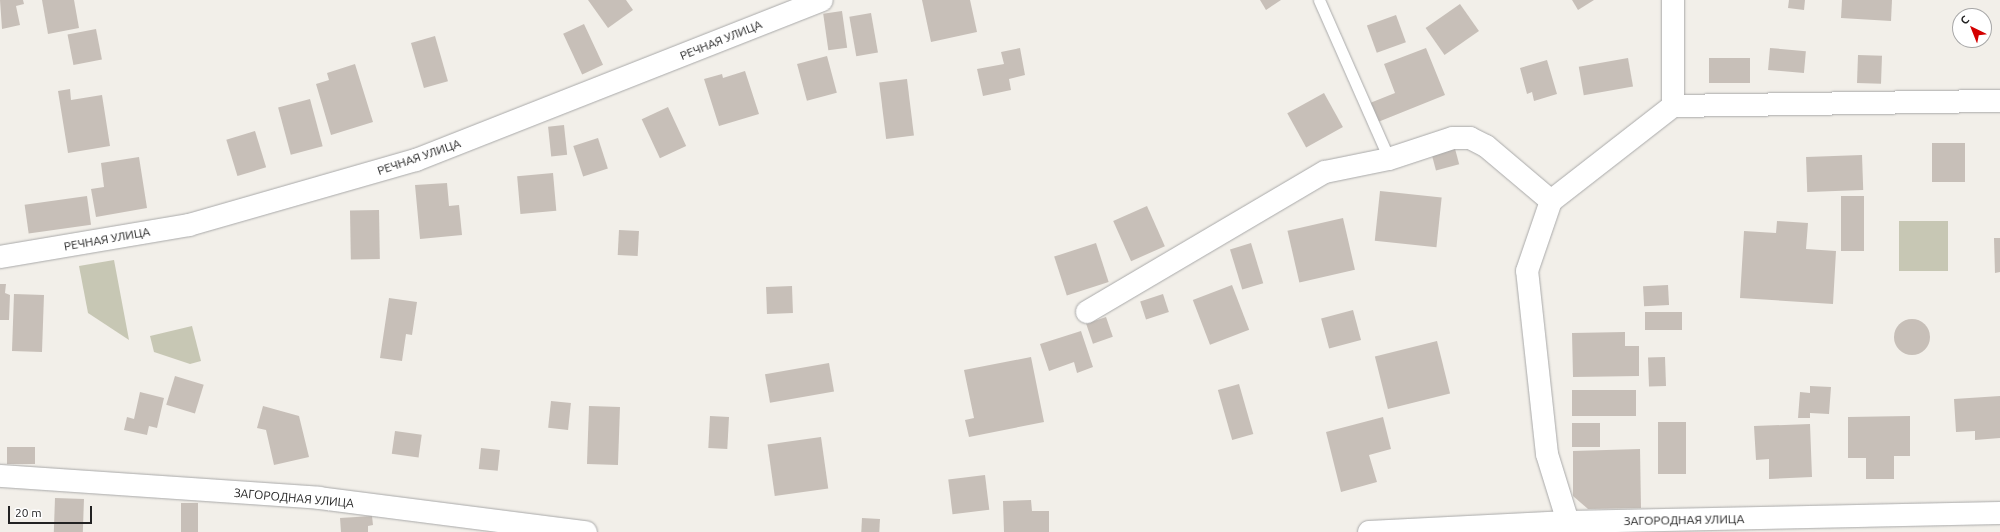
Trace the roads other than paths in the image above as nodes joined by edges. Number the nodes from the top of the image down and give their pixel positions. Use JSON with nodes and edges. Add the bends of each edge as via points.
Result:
{"nodes":[{"id":1,"x":822,"y":0,"type":"edge"},
{"id":2,"x":1319,"y":0,"type":"edge"},
{"id":3,"x":1673,"y":0,"type":"edge"},
{"id":4,"x":2000,"y":101,"type":"edge"},
{"id":5,"x":1673,"y":106,"type":"junction"},
{"id":6,"x":1389,"y":159,"type":"junction"},
{"id":7,"x":1551,"y":202,"type":"junction"},
{"id":8,"x":0,"y":257,"type":"edge"},
{"id":9,"x":1087,"y":312,"type":"dead end"},
{"id":10,"x":0,"y":476,"type":"edge"},
{"id":11,"x":2000,"y":513,"type":"edge"},
{"id":12,"x":1568,"y":527,"type":"edge"},
{"id":13,"x":586,"y":532,"type":"edge"},
{"id":14,"x":1369,"y":532,"type":"edge"}],
"edges":[{"from":1,"to":8,"type":"street","name":"РЕЧНАЯ УЛИЦА","via":[[416,160],[189,225]]},
{"from":2,"to":6,"type":"lane"},
{"from":3,"to":5,"type":"street"},
{"from":4,"to":5,"type":"street"},
{"from":5,"to":7,"type":"street"},
{"from":6,"to":7,"type":"street","via":[[1453,138],[1470,138],[1486,146]]},
{"from":6,"to":9,"type":"street","via":[[1325,172]]},
{"from":7,"to":12,"type":"street","via":[[1527,270],[1547,454]]},
{"from":10,"to":13,"type":"street","name":"ЗАГОРОДНАЯ УЛИЦА","via":[[319,498]]},
{"from":11,"to":12,"type":"street","name":"ЗАГОРОДНАЯ УЛИЦА"},
{"from":12,"to":14,"type":"street","name":"ЗАГОРОДНАЯ УЛИЦА"}]}
